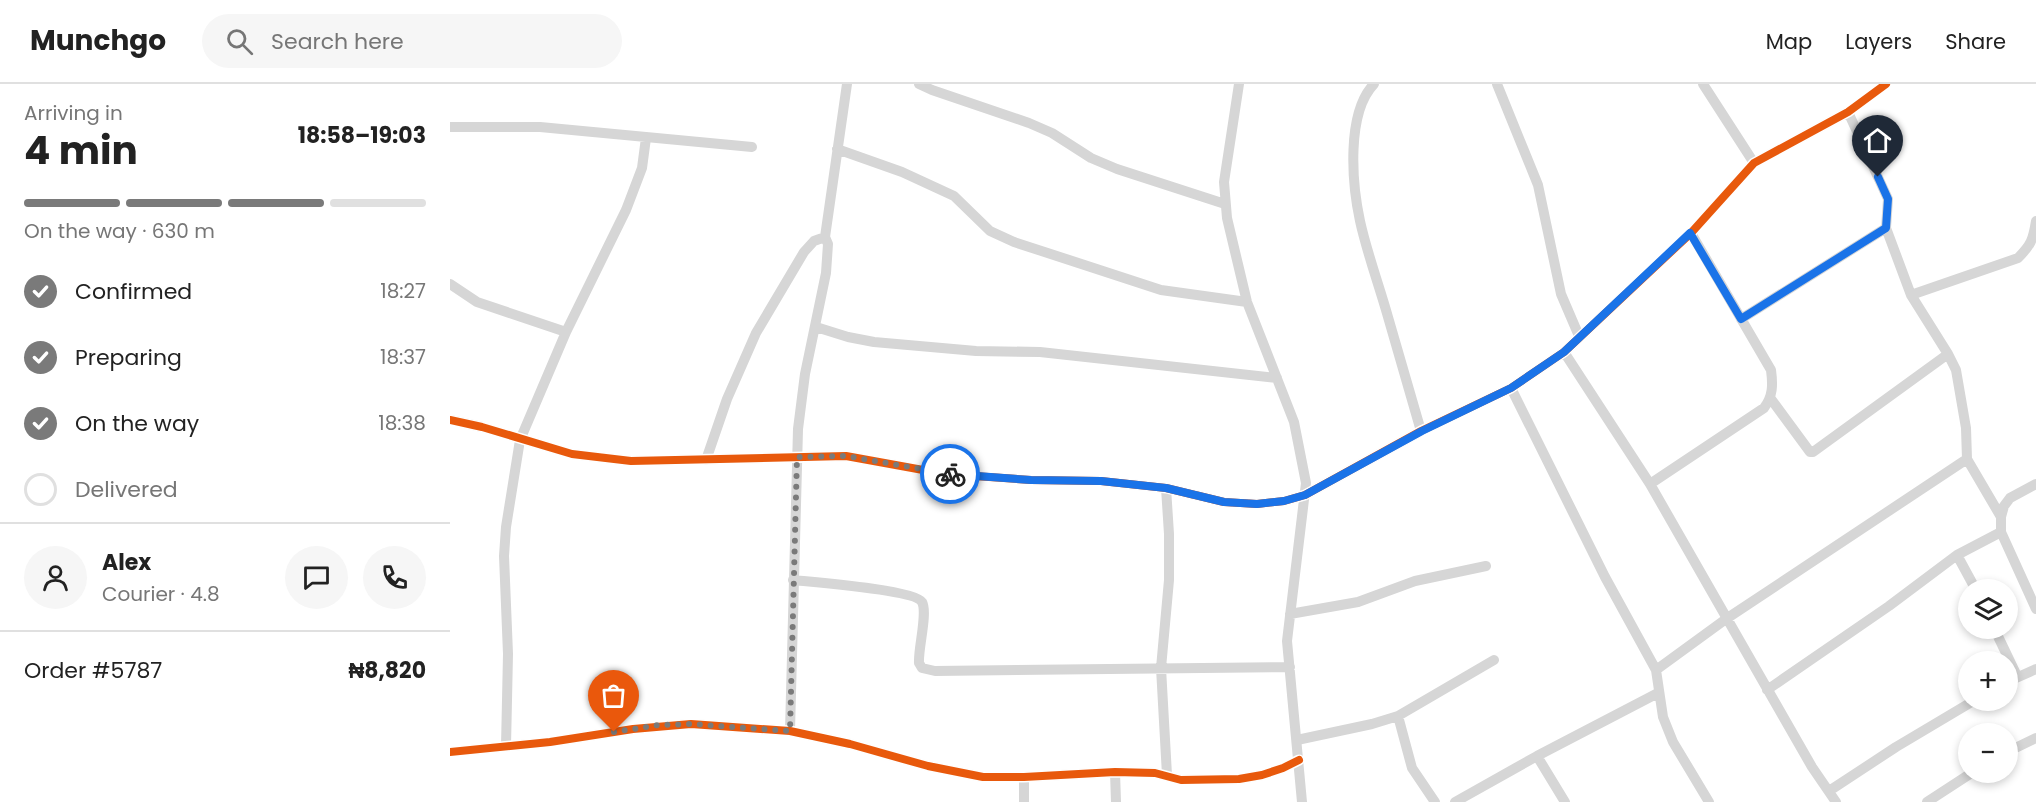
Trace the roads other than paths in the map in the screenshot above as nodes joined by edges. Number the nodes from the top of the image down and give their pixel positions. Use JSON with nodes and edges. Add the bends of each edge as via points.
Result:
{"nodes":[{"id":1,"x":847,"y":84,"type":"edge"},
{"id":2,"x":919,"y":84,"type":"edge"},
{"id":3,"x":1239,"y":84,"type":"edge"},
{"id":4,"x":1374,"y":84,"type":"edge"},
{"id":5,"x":1497,"y":84,"type":"edge"},
{"id":6,"x":1703,"y":84,"type":"edge"},
{"id":7,"x":1886,"y":84,"type":"edge"},
{"id":8,"x":1848,"y":112,"type":"junction"},
{"id":9,"x":450,"y":127,"type":"edge"},
{"id":10,"x":646,"y":138,"type":"junction"},
{"id":11,"x":752,"y":147,"type":"dead end"},
{"id":12,"x":837,"y":149,"type":"junction"},
{"id":13,"x":1754,"y":163,"type":"junction"},
{"id":14,"x":1225,"y":204,"type":"junction"},
{"id":15,"x":2036,"y":221,"type":"edge"},
{"id":16,"x":1886,"y":228,"type":"junction"},
{"id":17,"x":1690,"y":233,"type":"junction"},
{"id":18,"x":825,"y":237,"type":"junction"},
{"id":19,"x":450,"y":284,"type":"edge"},
{"id":20,"x":1911,"y":295,"type":"junction"},
{"id":21,"x":1247,"y":302,"type":"junction"},
{"id":22,"x":1741,"y":319,"type":"junction"},
{"id":23,"x":816,"y":327,"type":"junction"},
{"id":24,"x":566,"y":332,"type":"junction"},
{"id":25,"x":1580,"y":336,"type":"junction"},
{"id":26,"x":1564,"y":352,"type":"junction"},
{"id":27,"x":1948,"y":354,"type":"junction"},
{"id":28,"x":1278,"y":378,"type":"junction"},
{"id":29,"x":1511,"y":388,"type":"junction"},
{"id":30,"x":1770,"y":399,"type":"junction"},
{"id":31,"x":450,"y":420,"type":"edge"},
{"id":32,"x":1422,"y":431,"type":"junction"},
{"id":33,"x":520,"y":440,"type":"junction"},
{"id":34,"x":797,"y":457,"type":"junction"},
{"id":35,"x":1967,"y":459,"type":"junction"},
{"id":36,"x":706,"y":460,"type":"junction"},
{"id":37,"x":1650,"y":484,"type":"junction"},
{"id":38,"x":2036,"y":484,"type":"edge"},
{"id":39,"x":1166,"y":488,"type":"junction"},
{"id":40,"x":1305,"y":495,"type":"junction"},
{"id":41,"x":2001,"y":517,"type":"junction"},
{"id":42,"x":2001,"y":532,"type":"junction"},
{"id":43,"x":1957,"y":555,"type":"junction"},
{"id":44,"x":1486,"y":566,"type":"dead end"},
{"id":45,"x":1970,"y":579,"type":"edge"},
{"id":46,"x":793,"y":580,"type":"junction"},
{"id":47,"x":2035,"y":605,"type":"edge"},
{"id":48,"x":1290,"y":614,"type":"junction"},
{"id":49,"x":1726,"y":618,"type":"junction"},
{"id":50,"x":1494,"y":660,"type":"dead end"},
{"id":51,"x":1290,"y":667,"type":"junction"},
{"id":52,"x":1161,"y":668,"type":"junction"},
{"id":53,"x":2036,"y":669,"type":"edge"},
{"id":54,"x":1656,"y":670,"type":"junction"},
{"id":55,"x":2018,"y":676,"type":"edge"},
{"id":56,"x":1767,"y":690,"type":"junction"},
{"id":57,"x":1658,"y":693,"type":"junction"},
{"id":58,"x":1958,"y":710,"type":"edge"},
{"id":59,"x":1398,"y":716,"type":"junction"},
{"id":60,"x":790,"y":731,"type":"junction"},
{"id":61,"x":2036,"y":738,"type":"edge"},
{"id":62,"x":1298,"y":740,"type":"junction"},
{"id":63,"x":506,"y":746,"type":"junction"},
{"id":64,"x":2018,"y":747,"type":"edge"},
{"id":65,"x":450,"y":752,"type":"edge"},
{"id":66,"x":1537,"y":756,"type":"junction"},
{"id":67,"x":1299,"y":760,"type":"junction"},
{"id":68,"x":1115,"y":772,"type":"junction"},
{"id":69,"x":1167,"y":775,"type":"junction"},
{"id":70,"x":1024,"y":777,"type":"junction"},
{"id":71,"x":1958,"y":782,"type":"edge"},
{"id":72,"x":1829,"y":791,"type":"junction"},
{"id":73,"x":1024,"y":802,"type":"edge"},
{"id":74,"x":1116,"y":802,"type":"edge"},
{"id":75,"x":1302,"y":802,"type":"edge"},
{"id":76,"x":1435,"y":802,"type":"edge"},
{"id":77,"x":1455,"y":802,"type":"edge"},
{"id":78,"x":1565,"y":802,"type":"edge"},
{"id":79,"x":1709,"y":802,"type":"edge"},
{"id":80,"x":1836,"y":802,"type":"edge"},
{"id":81,"x":1927,"y":802,"type":"edge"}],
"edges":[{"from":1,"to":12,"type":"street"},
{"from":2,"to":14,"type":"street","via":[[1029,123],[1117,169]]},
{"from":3,"to":14,"type":"street","via":[[1224,182]]},
{"from":4,"to":32,"type":"street","via":[[1367,91],[1356,121],[1353,150],[1357,200]]},
{"from":5,"to":25,"type":"street","via":[[1538,185],[1561,294]]},
{"from":6,"to":13,"type":"street"},
{"from":7,"to":8,"type":"street"},
{"from":8,"to":13,"type":"street"},
{"from":8,"to":16,"type":"street","via":[[1888,199]]},
{"from":9,"to":10,"type":"street","via":[[540,127]]},
{"from":10,"to":11,"type":"street"},
{"from":10,"to":24,"type":"street","via":[[642,168],[626,210]]},
{"from":12,"to":18,"type":"street"},
{"from":12,"to":21,"type":"street","via":[[954,196],[990,231],[1014,242],[1161,290]]},
{"from":13,"to":17,"type":"street"},
{"from":14,"to":21,"type":"street"},
{"from":15,"to":20,"type":"street","via":[[2034,238],[2018,258]]},
{"from":16,"to":20,"type":"street"},
{"from":16,"to":22,"type":"street"},
{"from":17,"to":22,"type":"street"},
{"from":17,"to":25,"type":"street"},
{"from":18,"to":23,"type":"street","via":[[826,273]]},
{"from":18,"to":36,"type":"street","via":[[814,241],[804,252],[756,333]]},
{"from":19,"to":24,"type":"street","via":[[477,302]]},
{"from":20,"to":27,"type":"street"},
{"from":21,"to":28,"type":"street"},
{"from":22,"to":30,"type":"street","via":[[1770,370]]},
{"from":23,"to":28,"type":"street","via":[[874,342],[1040,352]]},
{"from":23,"to":34,"type":"street","via":[[805,374]]},
{"from":24,"to":33,"type":"street"},
{"from":25,"to":26,"type":"street"},
{"from":26,"to":29,"type":"street"},
{"from":26,"to":37,"type":"street"},
{"from":27,"to":30,"type":"street","via":[[1813,452]]},
{"from":27,"to":35,"type":"street","via":[[1961,394]]},
{"from":28,"to":40,"type":"street","via":[[1294,422],[1306,474]]},
{"from":29,"to":32,"type":"street"},
{"from":29,"to":54,"type":"street"},
{"from":30,"to":37,"type":"street","via":[[1764,408]]},
{"from":31,"to":33,"type":"street"},
{"from":32,"to":40,"type":"street"},
{"from":33,"to":36,"type":"street","via":[[572,454],[631,461]]},
{"from":33,"to":63,"type":"street","via":[[504,556]]},
{"from":34,"to":36,"type":"street"},
{"from":34,"to":39,"type":"street","via":[[846,456],[945,474]]},
{"from":34,"to":46,"type":"street"},
{"from":35,"to":41,"type":"street"},
{"from":35,"to":49,"type":"street"},
{"from":37,"to":49,"type":"street"},
{"from":38,"to":41,"type":"street","via":[[2010,498]]},
{"from":39,"to":40,"type":"street","via":[[1224,502],[1257,504]]},
{"from":39,"to":52,"type":"street","via":[[1168,580]]},
{"from":40,"to":48,"type":"street"},
{"from":41,"to":42,"type":"street"},
{"from":42,"to":43,"type":"street"},
{"from":42,"to":47,"type":"street"},
{"from":43,"to":45,"type":"street"},
{"from":43,"to":56,"type":"street"},
{"from":44,"to":48,"type":"street","via":[[1415,581],[1358,602]]},
{"from":46,"to":52,"type":"street","via":[[891,591],[919,599],[924,613],[919,663],[922,668]]},
{"from":46,"to":60,"type":"street"},
{"from":48,"to":51,"type":"street"},
{"from":49,"to":54,"type":"street"},
{"from":49,"to":56,"type":"street"},
{"from":50,"to":59,"type":"street"},
{"from":51,"to":52,"type":"street"},
{"from":51,"to":62,"type":"street"},
{"from":52,"to":69,"type":"street"},
{"from":53,"to":55,"type":"street"},
{"from":54,"to":57,"type":"street"},
{"from":56,"to":72,"type":"street"},
{"from":57,"to":66,"type":"street"},
{"from":57,"to":79,"type":"street","via":[[1674,742]]},
{"from":58,"to":72,"type":"street"},
{"from":59,"to":62,"type":"street"},
{"from":59,"to":76,"type":"street","via":[[1412,768]]},
{"from":60,"to":63,"type":"street","via":[[670,725]]},
{"from":60,"to":70,"type":"street","via":[[983,777]]},
{"from":61,"to":64,"type":"street"},
{"from":62,"to":67,"type":"street"},
{"from":63,"to":65,"type":"street"},
{"from":66,"to":77,"type":"street"},
{"from":66,"to":78,"type":"street"},
{"from":67,"to":69,"type":"street","via":[[1262,775],[1239,779],[1181,780]]},
{"from":67,"to":75,"type":"street"},
{"from":68,"to":69,"type":"street"},
{"from":68,"to":70,"type":"street"},
{"from":68,"to":74,"type":"street"},
{"from":70,"to":73,"type":"street"},
{"from":71,"to":81,"type":"street"},
{"from":72,"to":80,"type":"street"}]}
